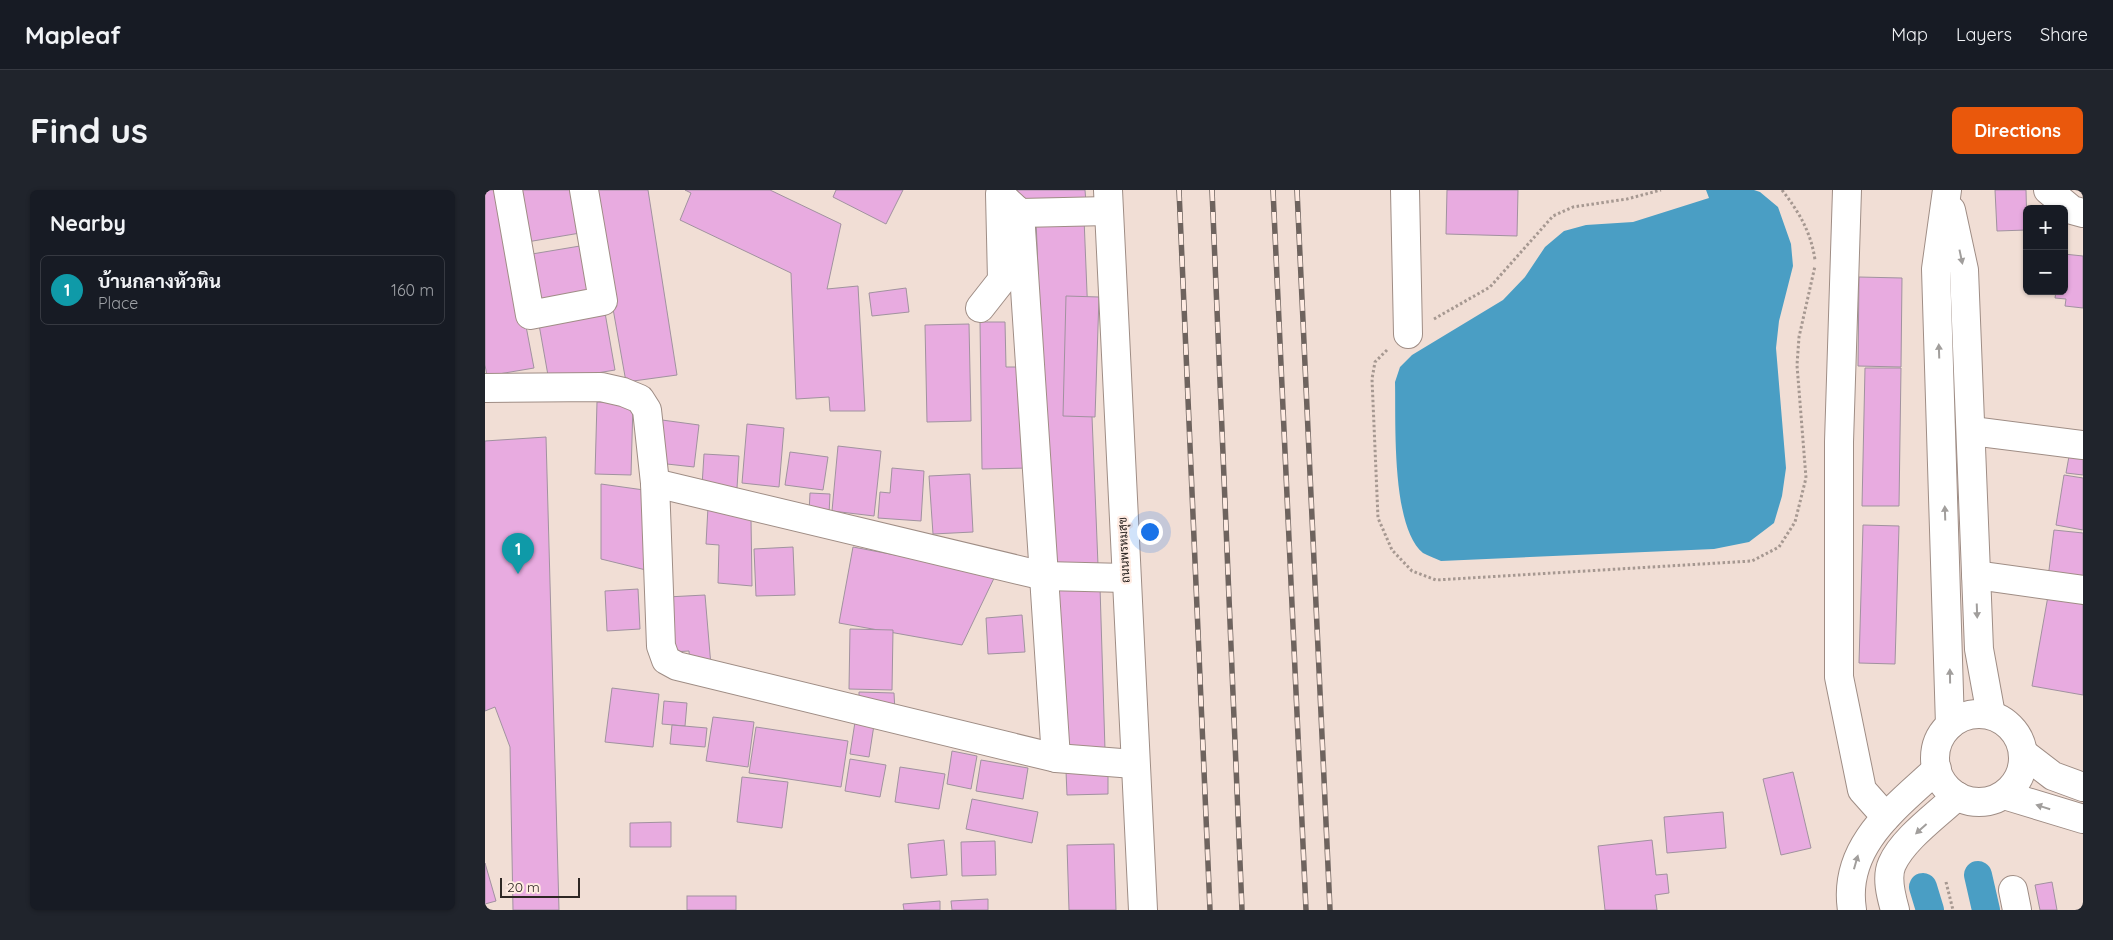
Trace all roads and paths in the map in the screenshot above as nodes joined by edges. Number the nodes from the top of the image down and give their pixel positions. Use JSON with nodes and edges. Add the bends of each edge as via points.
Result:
{"nodes":[{"id":1,"x":508,"y":190,"type":"edge"},
{"id":2,"x":584,"y":190,"type":"edge"},
{"id":3,"x":1405,"y":190,"type":"edge"},
{"id":4,"x":1661,"y":190,"type":"edge"},
{"id":5,"x":1782,"y":190,"type":"edge"},
{"id":6,"x":1847,"y":190,"type":"edge"},
{"id":7,"x":2048,"y":190,"type":"edge"},
{"id":8,"x":1947,"y":191,"type":"edge"},
{"id":9,"x":998,"y":192,"type":"edge"},
{"id":10,"x":1108,"y":200,"type":"edge"},
{"id":11,"x":1020,"y":213,"type":"junction"},
{"id":12,"x":2083,"y":213,"type":"edge"},
{"id":13,"x":980,"y":308,"type":"dead end"},
{"id":14,"x":1408,"y":334,"type":"junction"},
{"id":15,"x":485,"y":388,"type":"edge"},
{"id":16,"x":1972,"y":431,"type":"junction"},
{"id":17,"x":2083,"y":445,"type":"edge"},
{"id":18,"x":655,"y":483,"type":"junction"},
{"id":19,"x":1044,"y":576,"type":"junction"},
{"id":20,"x":1976,"y":576,"type":"junction"},
{"id":21,"x":1126,"y":578,"type":"junction"},
{"id":22,"x":2083,"y":590,"type":"edge"},
{"id":23,"x":1991,"y":716,"type":"junction"},
{"id":24,"x":1950,"y":725,"type":"junction"},
{"id":25,"x":2023,"y":753,"type":"junction"},
{"id":26,"x":1056,"y":758,"type":"junction"},
{"id":27,"x":1134,"y":764,"type":"junction"},
{"id":28,"x":1937,"y":769,"type":"junction"},
{"id":29,"x":2083,"y":788,"type":"edge"},
{"id":30,"x":2003,"y":795,"type":"junction"},
{"id":31,"x":1957,"y":796,"type":"junction"},
{"id":32,"x":1886,"y":817,"type":"junction"},
{"id":33,"x":2083,"y":819,"type":"edge"},
{"id":34,"x":1946,"y":882,"type":"dead end"},
{"id":35,"x":1143,"y":910,"type":"edge"},
{"id":36,"x":1852,"y":910,"type":"edge"},
{"id":37,"x":1895,"y":910,"type":"edge"},
{"id":38,"x":1953,"y":910,"type":"edge"}],
"edges":[{"from":1,"to":2,"type":"street","via":[[530,315],[603,301]]},
{"from":3,"to":14,"type":"street"},
{"from":4,"to":14,"type":"path","via":[[1627,200],[1573,207],[1553,216],[1490,287]]},
{"from":5,"to":14,"type":"path","via":[[1800,214],[1813,242],[1816,264],[1799,336],[1797,365],[1806,478],[1795,522],[1779,547],[1752,561],[1436,580],[1412,571],[1393,550],[1378,518],[1372,379],[1375,362]]},
{"from":6,"to":32,"type":"street","via":[[1839,442],[1839,677],[1862,790]]},
{"from":7,"to":12,"type":"street","via":[[2072,210]]},
{"from":8,"to":16,"type":"street","one_way":true,"via":[[1964,270]]},
{"from":24,"to":8,"type":"street","one_way":true,"via":[[1936,269]]},
{"from":9,"to":11,"type":"street"},
{"from":9,"to":13,"type":"street","via":[[1002,280]]},
{"from":10,"to":11,"type":"street"},
{"from":10,"to":21,"type":"street","name":"ถนนพรหมสุข"},
{"from":11,"to":19,"type":"street"},
{"from":15,"to":18,"type":"street","via":[[601,387],[640,399],[647,410]]},
{"from":16,"to":17,"type":"street"},
{"from":16,"to":20,"type":"street"},
{"from":18,"to":19,"type":"street"},
{"from":18,"to":26,"type":"street","via":[[661,646],[667,660],[677,666]]},
{"from":19,"to":21,"type":"street"},
{"from":19,"to":26,"type":"street"},
{"from":20,"to":22,"type":"street"},
{"from":20,"to":23,"type":"street","one_way":true,"via":[[1979,649]]},
{"from":21,"to":27,"type":"street","name":"ถนนพรหมสุข"},
{"from":23,"to":24,"type":"street","via":[[1963,717]]},
{"from":23,"to":25,"type":"street","via":[[2014,731]]},
{"from":24,"to":28,"type":"street","via":[[1936,748]]},
{"from":25,"to":29,"type":"street","via":[[2053,776]]},
{"from":25,"to":30,"type":"street","via":[[2021,771],[2015,784]]},
{"from":26,"to":27,"type":"street"},
{"from":27,"to":35,"type":"street","name":"ถนนพรหมสุข"},
{"from":28,"to":31,"type":"street","via":[[1939,777]]},
{"from":28,"to":32,"type":"street"},
{"from":30,"to":31,"type":"street","via":[[1990,801],[1974,802]]},
{"from":33,"to":30,"type":"street","one_way":true},
{"from":31,"to":37,"type":"street","one_way":true,"via":[[1904,844],[1891,865],[1890,890]]},
{"from":36,"to":32,"type":"street","one_way":true,"via":[[1850,897],[1859,852]]},
{"from":34,"to":38,"type":"path"}]}
